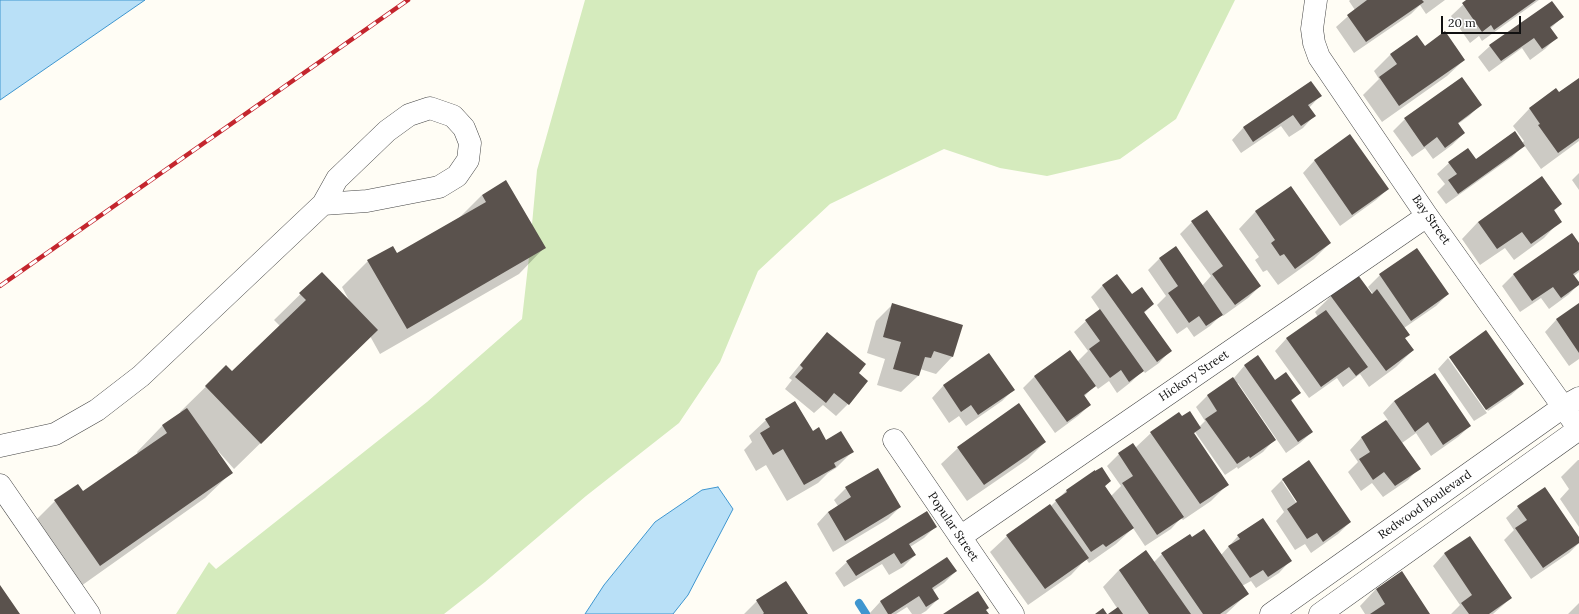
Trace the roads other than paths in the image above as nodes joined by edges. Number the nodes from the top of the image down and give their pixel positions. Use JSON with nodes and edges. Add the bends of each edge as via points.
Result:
{"nodes":[{"id":1,"x":1316,"y":0,"type":"edge"},
{"id":2,"x":323,"y":204,"type":"junction"},
{"id":3,"x":1427,"y":216,"type":"junction"},
{"id":4,"x":1571,"y":402,"type":"edge"},
{"id":5,"x":1579,"y":429,"type":"edge"},
{"id":6,"x":894,"y":440,"type":"dead end"},
{"id":7,"x":0,"y":446,"type":"edge"},
{"id":8,"x":0,"y":485,"type":"edge"},
{"id":9,"x":960,"y":537,"type":"junction"},
{"id":10,"x":1293,"y":608,"type":"edge"},
{"id":11,"x":89,"y":614,"type":"edge"},
{"id":12,"x":1013,"y":614,"type":"edge"},
{"id":13,"x":1271,"y":614,"type":"edge"},
{"id":14,"x":1320,"y":614,"type":"edge"}],
"edges":[{"from":1,"to":3,"type":"street","name":"Bay Street","via":[[1312,29],[1319,57]]},
{"from":2,"to":2,"type":"street","via":[[367,201],[439,187],[457,176],[468,160],[470,143],[464,128],[453,116],[430,108],[410,115],[387,131],[337,179]]},
{"from":2,"to":7,"type":"street","via":[[141,376],[97,410],[55,434]]},
{"from":3,"to":4,"type":"street","name":"Bay Street"},
{"from":3,"to":9,"type":"street","name":"Hickory Street"},
{"from":4,"to":5,"type":"street","name":"Bay Street"},
{"from":4,"to":10,"type":"street","name":"Redwood Boulevard"},
{"from":5,"to":14,"type":"street"},
{"from":6,"to":9,"type":"street","name":"Popular Street"},
{"from":8,"to":11,"type":"street"},
{"from":9,"to":12,"type":"street","name":"Popular Street"},
{"from":10,"to":13,"type":"street","name":"Redwood Boulevard"}]}
